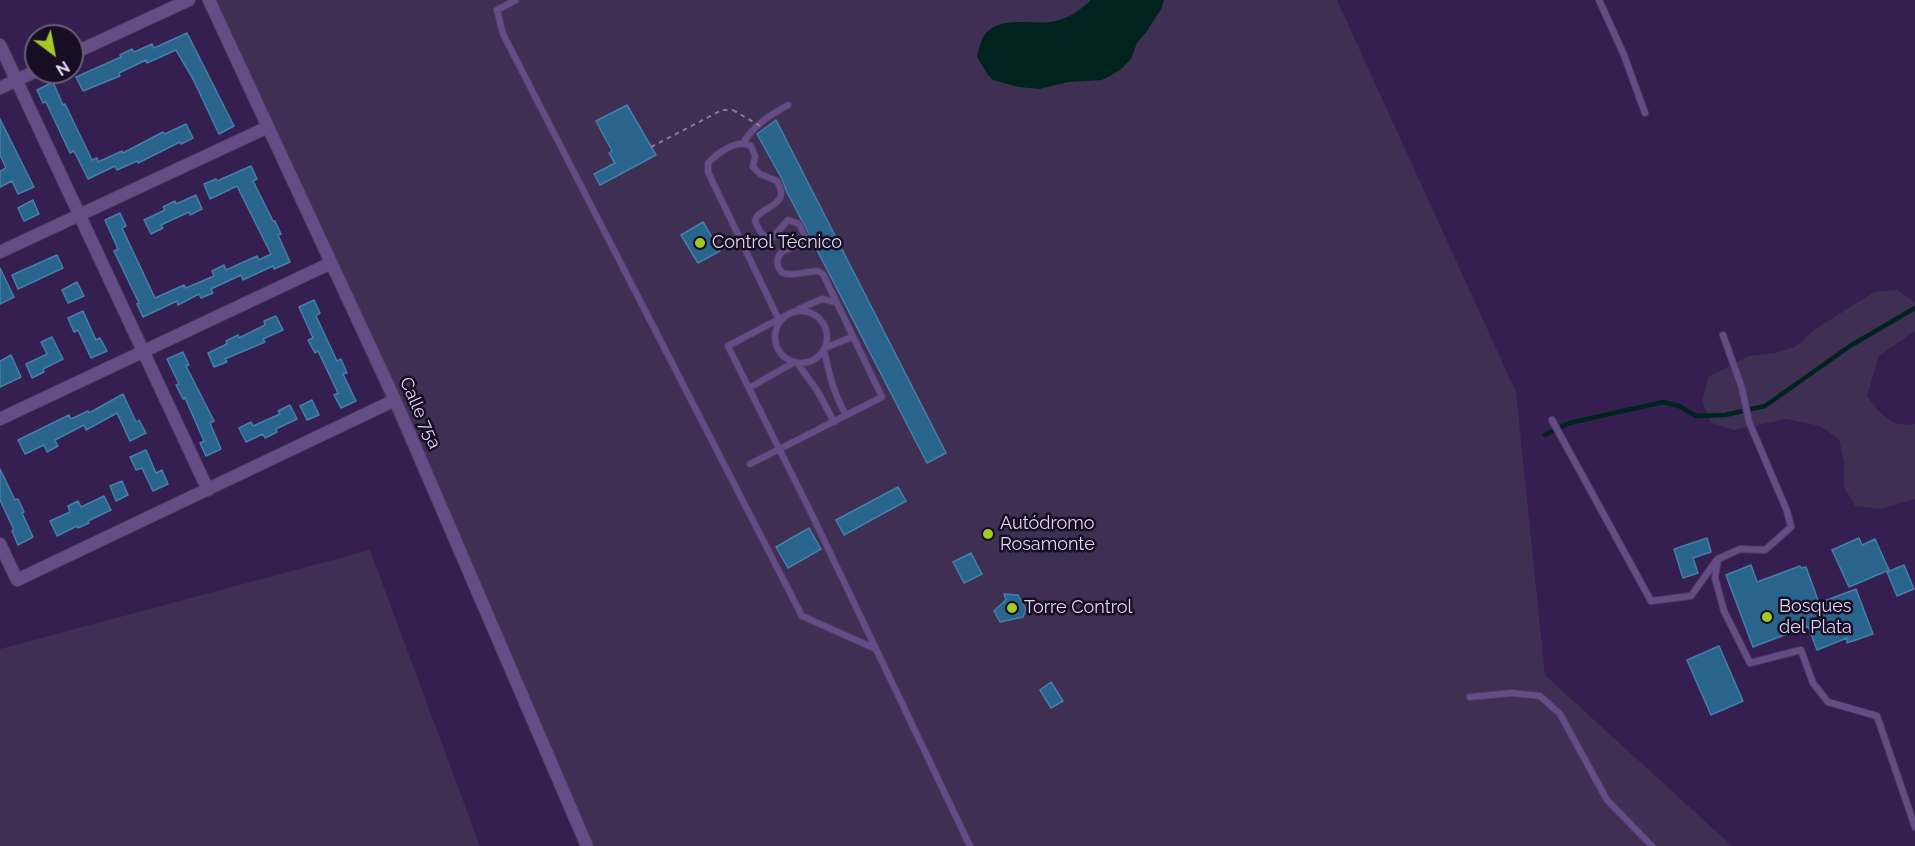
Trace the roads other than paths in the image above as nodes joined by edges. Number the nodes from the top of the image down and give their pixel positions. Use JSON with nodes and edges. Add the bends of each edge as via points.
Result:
{"nodes":[{"id":1,"x":189,"y":0,"type":"edge"},
{"id":2,"x":209,"y":0,"type":"edge"},
{"id":3,"x":516,"y":0,"type":"edge"},
{"id":4,"x":1599,"y":0,"type":"edge"},
{"id":5,"x":0,"y":45,"type":"edge"},
{"id":6,"x":84,"y":48,"type":"edge"},
{"id":7,"x":24,"y":77,"type":"edge"},
{"id":8,"x":17,"y":80,"type":"junction"},
{"id":9,"x":0,"y":88,"type":"edge"},
{"id":10,"x":788,"y":105,"type":"dead end"},
{"id":11,"x":1645,"y":113,"type":"dead end"},
{"id":12,"x":268,"y":127,"type":"junction"},
{"id":13,"x":742,"y":143,"type":"junction"},
{"id":14,"x":79,"y":215,"type":"junction"},
{"id":15,"x":0,"y":252,"type":"edge"},
{"id":16,"x":332,"y":263,"type":"junction"},
{"id":17,"x":836,"y":302,"type":"junction"},
{"id":18,"x":793,"y":312,"type":"junction"},
{"id":19,"x":781,"y":319,"type":"junction"},
{"id":20,"x":1723,"y":335,"type":"dead end"},
{"id":21,"x":852,"y":337,"type":"junction"},
{"id":22,"x":824,"y":349,"type":"junction"},
{"id":23,"x":144,"y":352,"type":"junction"},
{"id":24,"x":795,"y":363,"type":"junction"},
{"id":25,"x":749,"y":388,"type":"junction"},
{"id":26,"x":395,"y":400,"type":"junction"},
{"id":27,"x":846,"y":415,"type":"junction"},
{"id":28,"x":0,"y":419,"type":"edge"},
{"id":29,"x":1552,"y":420,"type":"dead end"},
{"id":30,"x":834,"y":422,"type":"junction"},
{"id":31,"x":779,"y":449,"type":"junction"},
{"id":32,"x":750,"y":464,"type":"dead end"},
{"id":33,"x":208,"y":490,"type":"junction"},
{"id":34,"x":0,"y":544,"type":"edge"},
{"id":35,"x":1718,"y":559,"type":"junction"},
{"id":36,"x":876,"y":649,"type":"junction"},
{"id":37,"x":1470,"y":697,"type":"dead end"},
{"id":38,"x":1915,"y":827,"type":"edge"},
{"id":39,"x":587,"y":846,"type":"edge"},
{"id":40,"x":970,"y":846,"type":"edge"},
{"id":41,"x":1652,"y":846,"type":"edge"}],
"edges":[{"from":1,"to":6,"type":"street"},
{"from":2,"to":12,"type":"street","name":"Calle 75a"},
{"from":3,"to":36,"type":"lane","via":[[497,10],[503,34],[802,616]]},
{"from":4,"to":11,"type":"lane"},
{"from":5,"to":8,"type":"street"},
{"from":7,"to":8,"type":"street"},
{"from":8,"to":9,"type":"street"},
{"from":8,"to":14,"type":"street"},
{"from":10,"to":13,"type":"lane","via":[[768,117]]},
{"from":12,"to":14,"type":"street"},
{"from":12,"to":16,"type":"street","name":"Calle 75a"},
{"from":13,"to":17,"type":"lane","via":[[754,150],[756,171],[777,182],[781,191],[776,203],[757,216],[755,221],[762,234],[772,238],[788,220],[799,224],[805,236],[799,245],[779,257],[780,271],[818,271]]},
{"from":13,"to":19,"type":"lane","via":[[714,157],[708,163],[708,172]]},
{"from":14,"to":15,"type":"street"},
{"from":14,"to":23,"type":"street"},
{"from":16,"to":23,"type":"street"},
{"from":16,"to":26,"type":"street","name":"Calle 75a"},
{"from":17,"to":18,"type":"lane","via":[[822,299]]},
{"from":17,"to":21,"type":"lane"},
{"from":18,"to":19,"type":"lane"},
{"from":18,"to":22,"type":"lane","via":[[805,311],[822,321],[827,338]]},
{"from":19,"to":24,"type":"lane","via":[[775,331],[777,350]]},
{"from":19,"to":25,"type":"lane","via":[[728,346]]},
{"from":20,"to":35,"type":"lane","via":[[1748,416],[1791,527],[1765,550],[1740,549]]},
{"from":21,"to":22,"type":"lane"},
{"from":21,"to":27,"type":"lane","via":[[882,397]]},
{"from":22,"to":24,"type":"lane","via":[[814,360]]},
{"from":22,"to":27,"type":"lane","via":[[831,381]]},
{"from":23,"to":28,"type":"street"},
{"from":23,"to":33,"type":"street"},
{"from":24,"to":25,"type":"lane"},
{"from":24,"to":30,"type":"lane","via":[[817,390]]},
{"from":25,"to":31,"type":"lane"},
{"from":26,"to":33,"type":"street"},
{"from":26,"to":39,"type":"street","name":"Calle 75a"},
{"from":27,"to":30,"type":"lane"},
{"from":29,"to":35,"type":"lane","via":[[1651,601],[1691,596]]},
{"from":30,"to":31,"type":"lane"},
{"from":31,"to":32,"type":"lane"},
{"from":31,"to":36,"type":"lane"},
{"from":33,"to":34,"type":"street","via":[[17,580]]},
{"from":35,"to":38,"type":"lane","via":[[1715,578],[1724,611],[1750,663],[1801,650],[1814,683],[1828,702],[1877,716]]},
{"from":36,"to":40,"type":"lane"},
{"from":37,"to":41,"type":"lane","via":[[1512,693],[1540,696],[1560,714],[1607,800]]}]}
